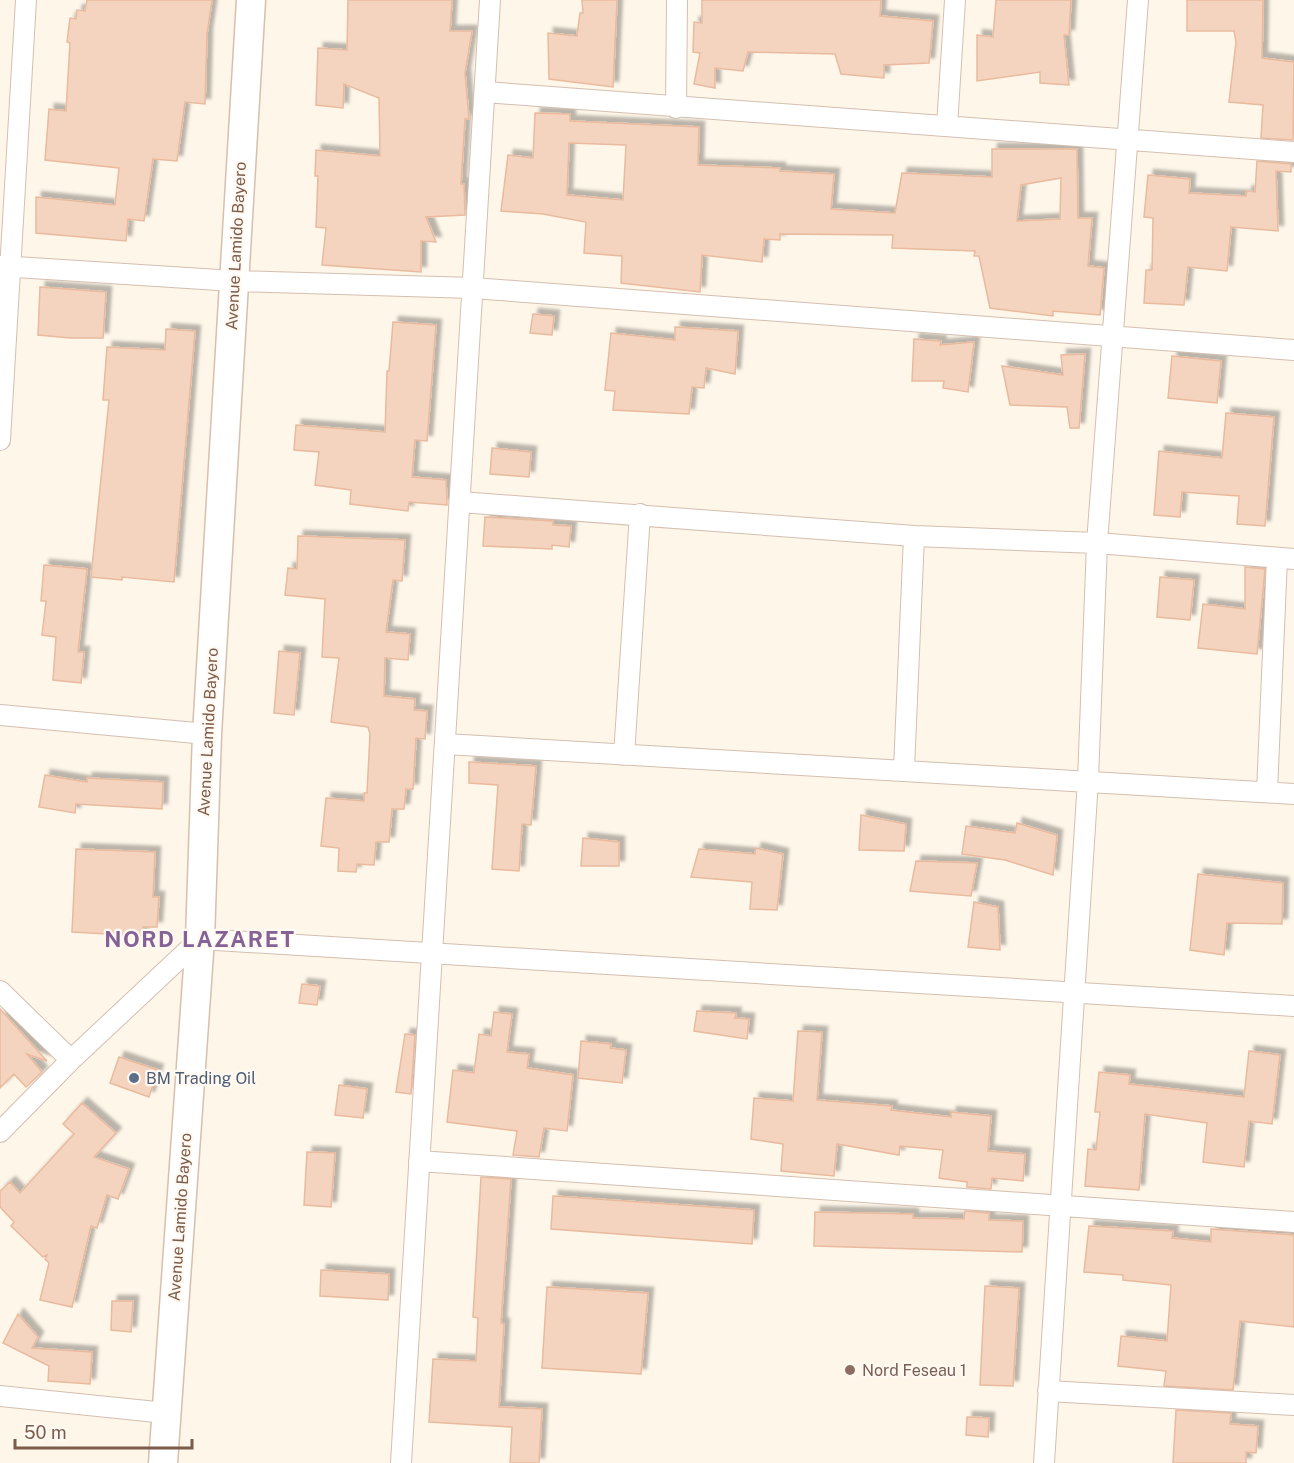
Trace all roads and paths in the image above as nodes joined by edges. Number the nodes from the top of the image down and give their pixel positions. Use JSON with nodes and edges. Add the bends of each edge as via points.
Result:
{"nodes":[{"id":1,"x":26,"y":0,"type":"edge"},
{"id":2,"x":251,"y":0,"type":"edge"},
{"id":3,"x":490,"y":0,"type":"edge"},
{"id":4,"x":677,"y":0,"type":"edge"},
{"id":5,"x":954,"y":0,"type":"edge"},
{"id":6,"x":1138,"y":0,"type":"edge"},
{"id":7,"x":484,"y":92,"type":"junction"},
{"id":8,"x":676,"y":108,"type":"junction"},
{"id":9,"x":947,"y":126,"type":"junction"},
{"id":10,"x":1128,"y":141,"type":"junction"},
{"id":11,"x":1294,"y":152,"type":"edge"},
{"id":12,"x":5,"y":266,"type":"edge"},
{"id":13,"x":234,"y":281,"type":"junction"},
{"id":14,"x":473,"y":288,"type":"junction"},
{"id":15,"x":1111,"y":336,"type":"junction"},
{"id":16,"x":1294,"y":350,"type":"edge"},
{"id":17,"x":0,"y":440,"type":"edge"},
{"id":18,"x":460,"y":502,"type":"junction"},
{"id":19,"x":640,"y":514,"type":"junction"},
{"id":20,"x":914,"y":536,"type":"junction"},
{"id":21,"x":1097,"y":543,"type":"junction"},
{"id":22,"x":1286,"y":559,"type":"edge"},
{"id":23,"x":0,"y":715,"type":"edge"},
{"id":24,"x":207,"y":734,"type":"junction"},
{"id":25,"x":446,"y":744,"type":"junction"},
{"id":26,"x":624,"y":755,"type":"junction"},
{"id":27,"x":904,"y":769,"type":"junction"},
{"id":28,"x":1088,"y":780,"type":"junction"},
{"id":29,"x":1267,"y":792,"type":"junction"},
{"id":30,"x":1294,"y":794,"type":"edge"},
{"id":31,"x":200,"y":939,"type":"junction"},
{"id":32,"x":432,"y":953,"type":"junction"},
{"id":33,"x":0,"y":991,"type":"edge"},
{"id":34,"x":1074,"y":992,"type":"junction"},
{"id":35,"x":1294,"y":1006,"type":"edge"},
{"id":36,"x":71,"y":1060,"type":"junction"},
{"id":37,"x":0,"y":1132,"type":"edge"},
{"id":38,"x":419,"y":1161,"type":"junction"},
{"id":39,"x":1060,"y":1207,"type":"junction"},
{"id":40,"x":1294,"y":1222,"type":"edge"},
{"id":41,"x":1048,"y":1391,"type":"junction"},
{"id":42,"x":0,"y":1396,"type":"edge"},
{"id":43,"x":1294,"y":1406,"type":"edge"},
{"id":44,"x":166,"y":1413,"type":"junction"},
{"id":45,"x":163,"y":1463,"type":"edge"},
{"id":46,"x":401,"y":1463,"type":"edge"},
{"id":47,"x":1044,"y":1463,"type":"edge"}],
"edges":[{"from":1,"to":12,"type":"street"},
{"from":2,"to":13,"type":"street","name":"Avenue Lamido Bayero"},
{"from":3,"to":7,"type":"street"},
{"from":4,"to":8,"type":"street"},
{"from":5,"to":9,"type":"street"},
{"from":6,"to":10,"type":"street"},
{"from":7,"to":8,"type":"street"},
{"from":7,"to":14,"type":"street"},
{"from":8,"to":9,"type":"street"},
{"from":9,"to":10,"type":"street"},
{"from":10,"to":11,"type":"street"},
{"from":10,"to":15,"type":"street"},
{"from":12,"to":13,"type":"street"},
{"from":12,"to":17,"type":"street"},
{"from":13,"to":14,"type":"street"},
{"from":13,"to":24,"type":"street","name":"Avenue Lamido Bayero"},
{"from":14,"to":15,"type":"street"},
{"from":14,"to":18,"type":"street"},
{"from":15,"to":16,"type":"street"},
{"from":15,"to":21,"type":"street"},
{"from":18,"to":19,"type":"street"},
{"from":18,"to":25,"type":"street"},
{"from":19,"to":20,"type":"street"},
{"from":19,"to":26,"type":"street"},
{"from":20,"to":21,"type":"street"},
{"from":20,"to":27,"type":"street"},
{"from":21,"to":22,"type":"street"},
{"from":21,"to":28,"type":"street"},
{"from":22,"to":29,"type":"street"},
{"from":23,"to":24,"type":"street"},
{"from":24,"to":31,"type":"street","name":"Avenue Lamido Bayero"},
{"from":25,"to":26,"type":"street"},
{"from":25,"to":32,"type":"street"},
{"from":26,"to":27,"type":"street"},
{"from":27,"to":28,"type":"street"},
{"from":28,"to":29,"type":"street"},
{"from":28,"to":34,"type":"street"},
{"from":29,"to":30,"type":"street"},
{"from":31,"to":32,"type":"street"},
{"from":31,"to":36,"type":"street"},
{"from":31,"to":44,"type":"street","name":"Avenue Lamido Bayero"},
{"from":32,"to":34,"type":"street"},
{"from":32,"to":38,"type":"street"},
{"from":33,"to":36,"type":"street"},
{"from":34,"to":35,"type":"street"},
{"from":34,"to":39,"type":"street"},
{"from":36,"to":37,"type":"street"},
{"from":38,"to":39,"type":"street"},
{"from":38,"to":46,"type":"street"},
{"from":39,"to":40,"type":"street"},
{"from":39,"to":41,"type":"street"},
{"from":41,"to":43,"type":"street"},
{"from":41,"to":47,"type":"street"},
{"from":42,"to":44,"type":"street"},
{"from":44,"to":45,"type":"street","name":"Avenue Lamido Bayero"}]}
